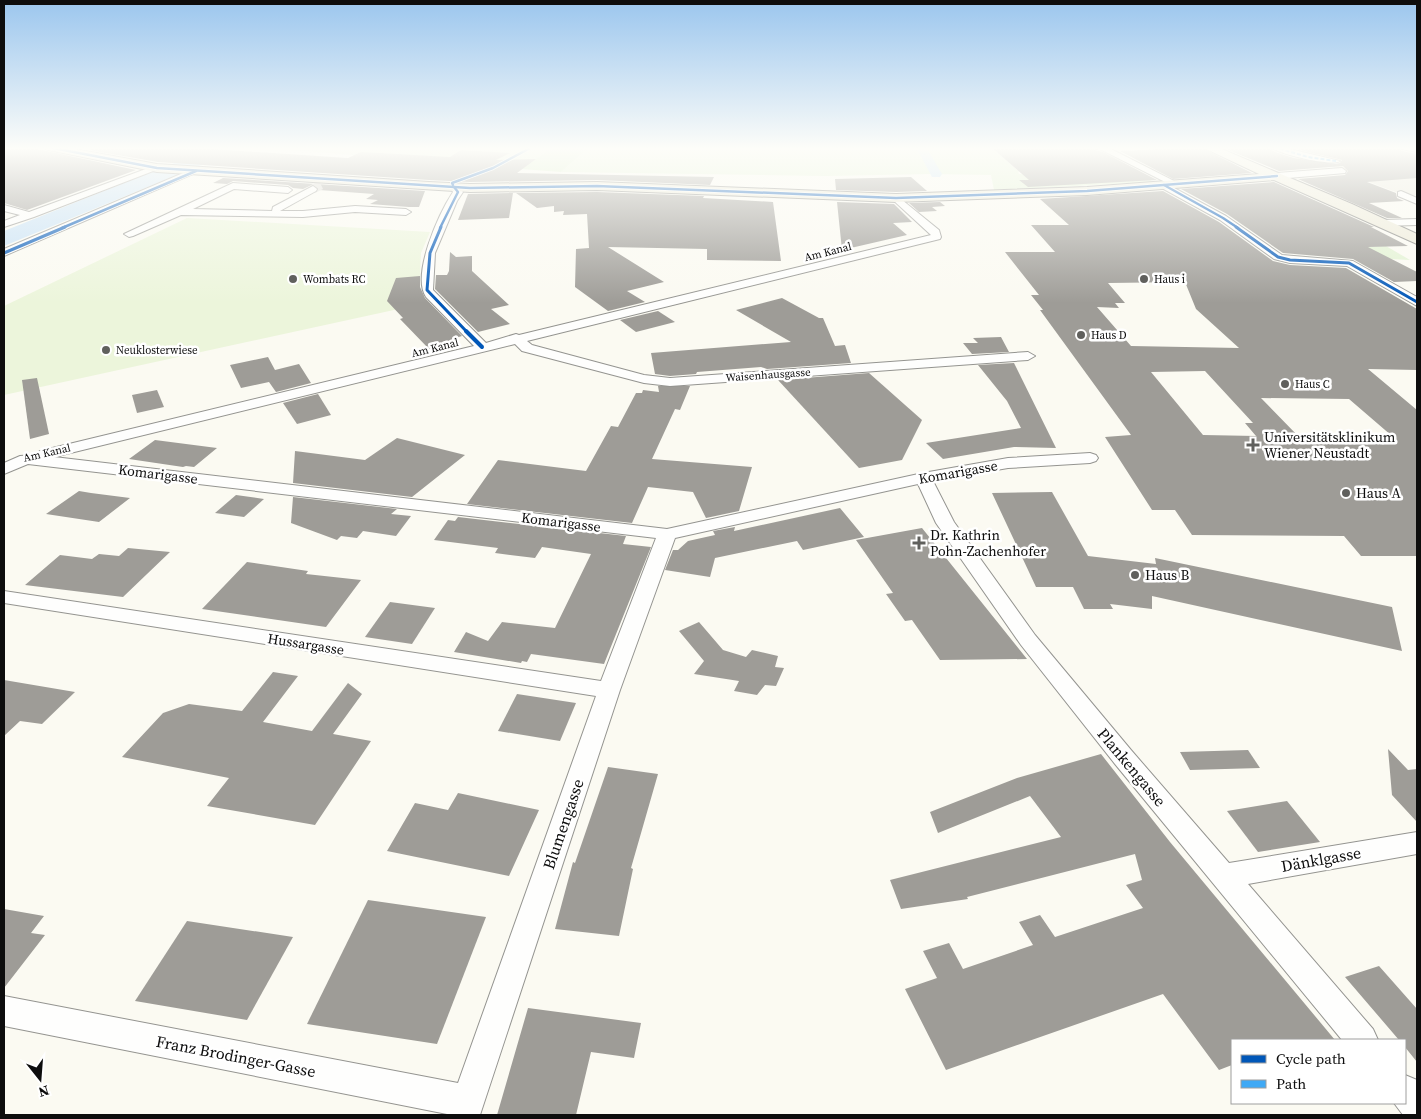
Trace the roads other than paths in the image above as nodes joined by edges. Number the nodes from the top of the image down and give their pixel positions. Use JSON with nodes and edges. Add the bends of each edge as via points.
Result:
{"nodes":[{"id":1,"x":77,"y":199,"type":"edge"},
{"id":2,"x":130,"y":199,"type":"edge"},
{"id":3,"x":206,"y":199,"type":"edge"},
{"id":4,"x":270,"y":199,"type":"edge"},
{"id":5,"x":296,"y":199,"type":"tunnel mouth"},
{"id":6,"x":453,"y":199,"type":"edge"},
{"id":7,"x":897,"y":199,"type":"edge"},
{"id":8,"x":1193,"y":199,"type":"edge"},
{"id":9,"x":1329,"y":199,"type":"edge"},
{"id":10,"x":4,"y":208,"type":"edge"},
{"id":11,"x":180,"y":212,"type":"junction"},
{"id":12,"x":406,"y":212,"type":"dead end"},
{"id":13,"x":268,"y":214,"type":"junction"},
{"id":14,"x":31,"y":215,"type":"junction"},
{"id":15,"x":241,"y":215,"type":"junction"},
{"id":16,"x":1417,"y":222,"type":"edge"},
{"id":17,"x":1382,"y":223,"type":"junction"},
{"id":18,"x":4,"y":224,"type":"edge"},
{"id":19,"x":128,"y":234,"type":"dead end"},
{"id":20,"x":1417,"y":240,"type":"edge"},
{"id":21,"x":4,"y":253,"type":"edge"},
{"id":22,"x":1417,"y":302,"type":"edge"},
{"id":23,"x":516,"y":338,"type":"junction"},
{"id":24,"x":482,"y":347,"type":"junction"},
{"id":25,"x":1028,"y":356,"type":"dead end"},
{"id":26,"x":1090,"y":458,"type":"dead end"},
{"id":27,"x":26,"y":459,"type":"junction"},
{"id":28,"x":4,"y":461,"type":"edge"},
{"id":29,"x":4,"y":469,"type":"edge"},
{"id":30,"x":924,"y":478,"type":"junction"},
{"id":31,"x":667,"y":534,"type":"junction"},
{"id":32,"x":4,"y":597,"type":"edge"},
{"id":33,"x":608,"y":690,"type":"junction"},
{"id":34,"x":1417,"y":843,"type":"edge"},
{"id":35,"x":1225,"y":876,"type":"junction"},
{"id":36,"x":4,"y":1011,"type":"edge"},
{"id":37,"x":1361,"y":1039,"type":"edge"},
{"id":38,"x":1406,"y":1092,"type":"edge"},
{"id":39,"x":1417,"y":1106,"type":"edge"},
{"id":40,"x":465,"y":1108,"type":"edge"}],
"edges":[{"from":1,"to":14,"type":"street"},
{"from":2,"to":21,"type":"street"},
{"from":3,"to":11,"type":"street"},
{"from":4,"to":15,"type":"street"},
{"from":5,"to":13,"type":"street"},
{"from":6,"to":24,"type":"street","via":[[430,253],[427,290]]},
{"from":7,"to":23,"type":"street","name":"Am Kanal","via":[[935,232],[936,237]]},
{"from":8,"to":22,"type":"street","via":[[1278,257],[1349,263]]},
{"from":9,"to":17,"type":"main road"},
{"from":10,"to":14,"type":"street"},
{"from":11,"to":15,"type":"street"},
{"from":11,"to":19,"type":"street"},
{"from":12,"to":13,"type":"street","via":[[355,209]]},
{"from":13,"to":15,"type":"street"},
{"from":14,"to":18,"type":"street"},
{"from":16,"to":17,"type":"street"},
{"from":17,"to":20,"type":"main road"},
{"from":23,"to":24,"type":"street","name":"Am Kanal"},
{"from":23,"to":25,"type":"street","name":"Waisenhausgasse","via":[[527,348],[644,379],[670,382]]},
{"from":24,"to":27,"type":"street","name":"Am Kanal"},
{"from":26,"to":30,"type":"street","name":"Komarigasse","via":[[1008,463]]},
{"from":27,"to":28,"type":"street","name":"Am Kanal"},
{"from":27,"to":29,"type":"street"},
{"from":27,"to":31,"type":"street","name":"Komarigasse"},
{"from":30,"to":31,"type":"street","name":"Komarigasse"},
{"from":30,"to":35,"type":"street","name":"Plankengasse","via":[[945,523],[1028,640]]},
{"from":31,"to":33,"type":"street","name":"Blumengasse"},
{"from":32,"to":33,"type":"street","name":"Hussargasse"},
{"from":33,"to":40,"type":"street","name":"Blumengasse"},
{"from":34,"to":35,"type":"street","name":"Dänklgasse"},
{"from":35,"to":37,"type":"street","name":"Plankengasse"},
{"from":36,"to":40,"type":"street","name":"Franz Brodinger-Gasse"},
{"from":38,"to":39,"type":"street"}]}
